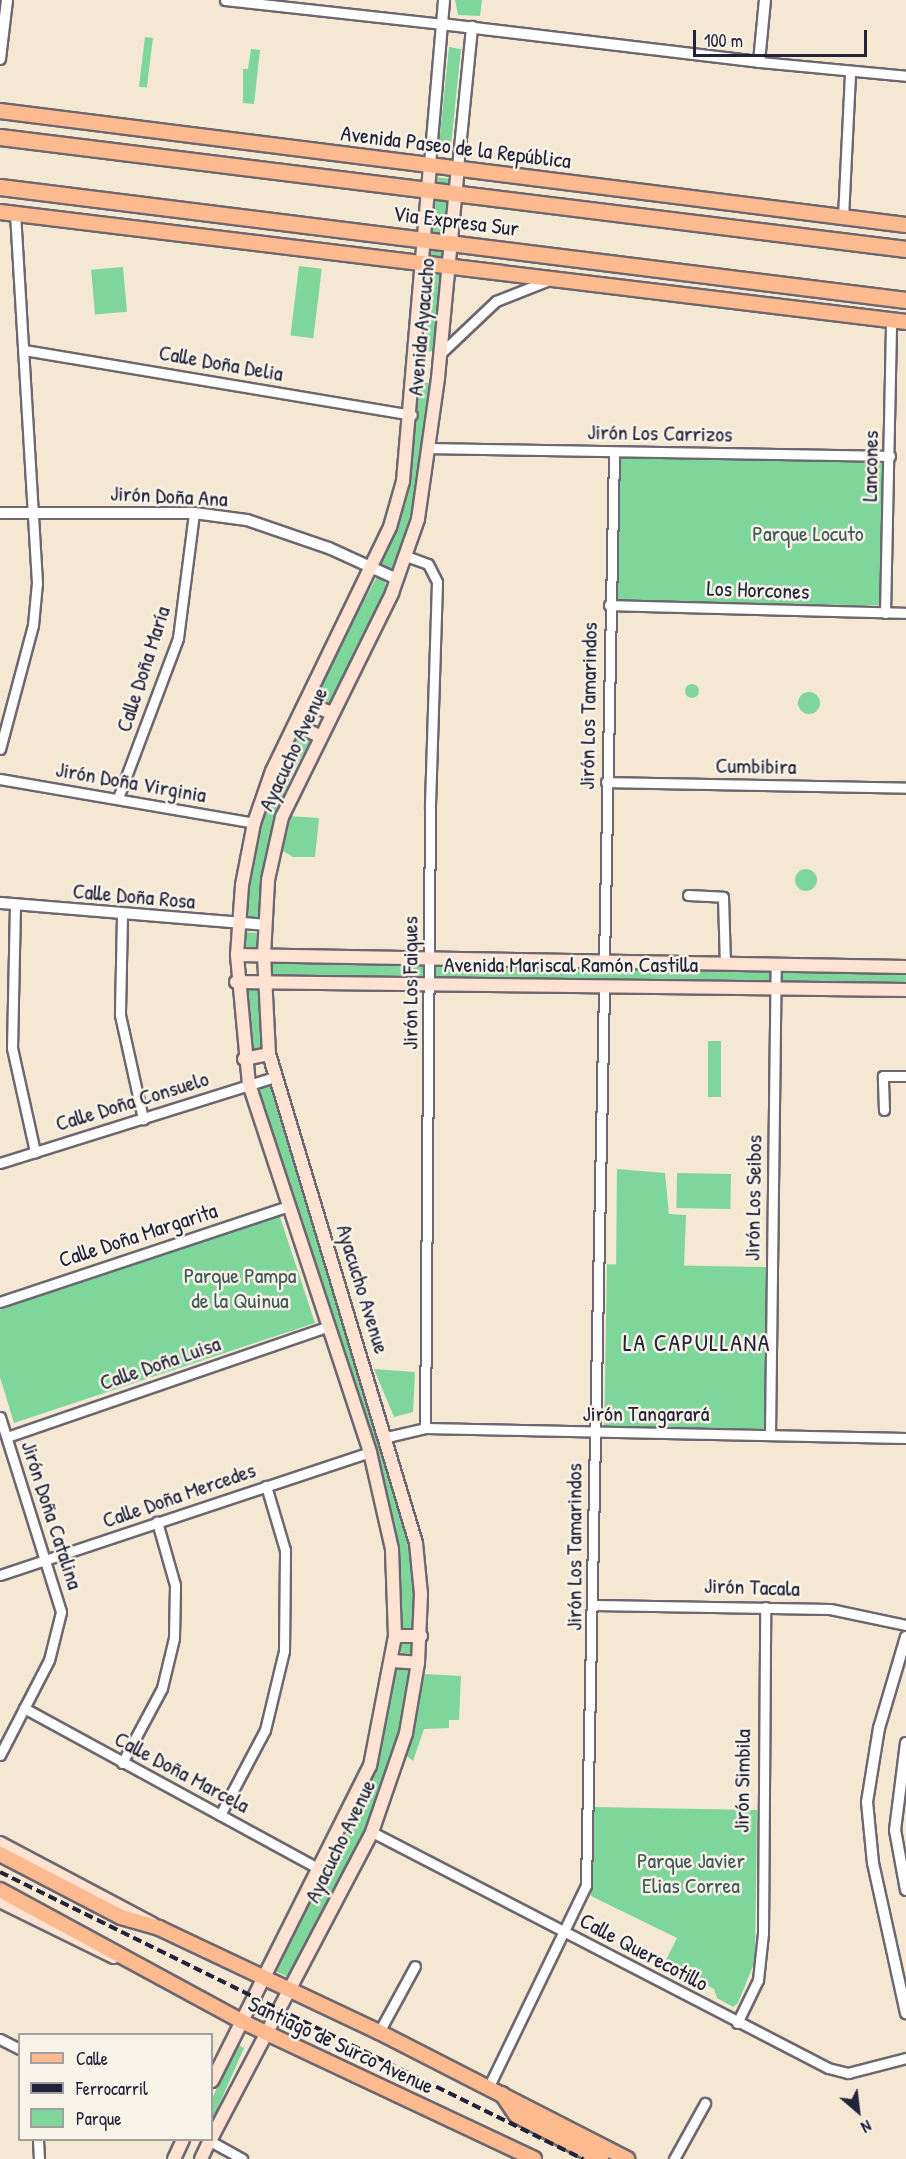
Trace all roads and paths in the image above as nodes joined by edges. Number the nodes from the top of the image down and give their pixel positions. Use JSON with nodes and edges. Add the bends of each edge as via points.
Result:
{"nodes":[{"id":1,"x":8,"y":0,"type":"edge"},
{"id":2,"x":225,"y":0,"type":"edge"},
{"id":3,"x":444,"y":0,"type":"edge"},
{"id":4,"x":765,"y":0,"type":"edge"},
{"id":5,"x":441,"y":24,"type":"junction"},
{"id":6,"x":472,"y":27,"type":"junction"},
{"id":7,"x":0,"y":59,"type":"edge"},
{"id":8,"x":759,"y":62,"type":"junction"},
{"id":9,"x":850,"y":74,"type":"junction"},
{"id":10,"x":906,"y":76,"type":"edge"},
{"id":11,"x":0,"y":111,"type":"edge"},
{"id":12,"x":0,"y":137,"type":"edge"},
{"id":13,"x":430,"y":164,"type":"junction"},
{"id":14,"x":458,"y":168,"type":"junction"},
{"id":15,"x":0,"y":187,"type":"edge"},
{"id":16,"x":428,"y":190,"type":"junction"},
{"id":17,"x":455,"y":193,"type":"junction"},
{"id":18,"x":0,"y":212,"type":"edge"},
{"id":19,"x":15,"y":213,"type":"junction"},
{"id":20,"x":843,"y":217,"type":"junction"},
{"id":21,"x":906,"y":225,"type":"edge"},
{"id":22,"x":425,"y":239,"type":"junction"},
{"id":23,"x":451,"y":243,"type":"junction"},
{"id":24,"x":906,"y":249,"type":"edge"},
{"id":25,"x":423,"y":262,"type":"junction"},
{"id":26,"x":448,"y":265,"type":"junction"},
{"id":27,"x":584,"y":280,"type":"junction"},
{"id":28,"x":422,"y":285,"type":"junction"},
{"id":29,"x":906,"y":300,"type":"edge"},
{"id":30,"x":891,"y":320,"type":"junction"},
{"id":31,"x":906,"y":322,"type":"edge"},
{"id":32,"x":24,"y":350,"type":"junction"},
{"id":33,"x":440,"y":354,"type":"junction"},
{"id":34,"x":415,"y":376,"type":"junction"},
{"id":35,"x":438,"y":378,"type":"junction"},
{"id":36,"x":412,"y":415,"type":"junction"},
{"id":37,"x":430,"y":448,"type":"junction"},
{"id":38,"x":614,"y":452,"type":"junction"},
{"id":39,"x":890,"y":456,"type":"junction"},
{"id":40,"x":34,"y":512,"type":"junction"},
{"id":41,"x":0,"y":513,"type":"edge"},
{"id":42,"x":194,"y":513,"type":"junction"},
{"id":43,"x":406,"y":556,"type":"junction"},
{"id":44,"x":372,"y":566,"type":"junction"},
{"id":45,"x":397,"y":579,"type":"junction"},
{"id":46,"x":609,"y":605,"type":"junction"},
{"id":47,"x":885,"y":613,"type":"junction"},
{"id":48,"x":906,"y":613,"type":"edge"},
{"id":49,"x":306,"y":703,"type":"junction"},
{"id":50,"x":332,"y":713,"type":"junction"},
{"id":51,"x":295,"y":725,"type":"junction"},
{"id":52,"x":320,"y":736,"type":"junction"},
{"id":53,"x":0,"y":749,"type":"edge"},
{"id":54,"x":0,"y":780,"type":"edge"},
{"id":55,"x":606,"y":782,"type":"junction"},
{"id":56,"x":906,"y":789,"type":"edge"},
{"id":57,"x":118,"y":798,"type":"junction"},
{"id":58,"x":254,"y":823,"type":"junction"},
{"id":59,"x":688,"y":895,"type":"dead end"},
{"id":60,"x":0,"y":903,"type":"edge"},
{"id":61,"x":15,"y":904,"type":"junction"},
{"id":62,"x":122,"y":916,"type":"junction"},
{"id":63,"x":238,"y":924,"type":"junction"},
{"id":64,"x":265,"y":925,"type":"junction"},
{"id":65,"x":264,"y":955,"type":"junction"},
{"id":66,"x":237,"y":956,"type":"junction"},
{"id":67,"x":429,"y":957,"type":"junction"},
{"id":68,"x":604,"y":961,"type":"junction"},
{"id":69,"x":725,"y":963,"type":"junction"},
{"id":70,"x":776,"y":964,"type":"junction"},
{"id":71,"x":906,"y":967,"type":"edge"},
{"id":72,"x":236,"y":982,"type":"junction"},
{"id":73,"x":264,"y":982,"type":"junction"},
{"id":74,"x":430,"y":985,"type":"junction"},
{"id":75,"x":603,"y":986,"type":"junction"},
{"id":76,"x":776,"y":987,"type":"junction"},
{"id":77,"x":906,"y":990,"type":"edge"},
{"id":78,"x":269,"y":1054,"type":"junction"},
{"id":79,"x":244,"y":1059,"type":"junction"},
{"id":80,"x":906,"y":1076,"type":"edge"},
{"id":81,"x":275,"y":1077,"type":"junction"},
{"id":82,"x":249,"y":1085,"type":"junction"},
{"id":83,"x":884,"y":1110,"type":"dead end"},
{"id":84,"x":143,"y":1119,"type":"junction"},
{"id":85,"x":34,"y":1152,"type":"junction"},
{"id":86,"x":0,"y":1163,"type":"edge"},
{"id":87,"x":288,"y":1206,"type":"junction"},
{"id":88,"x":0,"y":1302,"type":"edge"},
{"id":89,"x":326,"y":1327,"type":"junction"},
{"id":90,"x":0,"y":1417,"type":"edge"},
{"id":91,"x":425,"y":1428,"type":"junction"},
{"id":92,"x":594,"y":1433,"type":"junction"},
{"id":93,"x":770,"y":1434,"type":"junction"},
{"id":94,"x":7,"y":1437,"type":"junction"},
{"id":95,"x":387,"y":1437,"type":"junction"},
{"id":96,"x":906,"y":1438,"type":"edge"},
{"id":97,"x":370,"y":1452,"type":"junction"},
{"id":98,"x":266,"y":1486,"type":"junction"},
{"id":99,"x":157,"y":1522,"type":"junction"},
{"id":100,"x":47,"y":1560,"type":"junction"},
{"id":101,"x":0,"y":1575,"type":"edge"},
{"id":102,"x":595,"y":1605,"type":"junction"},
{"id":103,"x":765,"y":1607,"type":"junction"},
{"id":104,"x":906,"y":1624,"type":"edge"},
{"id":105,"x":395,"y":1636,"type":"junction"},
{"id":106,"x":421,"y":1636,"type":"junction"},
{"id":107,"x":906,"y":1640,"type":"edge"},
{"id":108,"x":393,"y":1661,"type":"junction"},
{"id":109,"x":418,"y":1663,"type":"junction"},
{"id":110,"x":24,"y":1708,"type":"junction"},
{"id":111,"x":906,"y":1743,"type":"edge"},
{"id":112,"x":0,"y":1755,"type":"edge"},
{"id":113,"x":122,"y":1763,"type":"junction"},
{"id":114,"x":903,"y":1772,"type":"edge"},
{"id":115,"x":220,"y":1815,"type":"junction"},
{"id":116,"x":372,"y":1832,"type":"junction"},
{"id":117,"x":0,"y":1843,"type":"edge"},
{"id":118,"x":0,"y":1854,"type":"edge"},
{"id":119,"x":321,"y":1870,"type":"junction"},
{"id":120,"x":0,"y":1890,"type":"edge"},
{"id":121,"x":906,"y":1890,"type":"edge"},
{"id":122,"x":0,"y":1900,"type":"edge"},
{"id":123,"x":159,"y":1928,"type":"junction"},
{"id":124,"x":563,"y":1932,"type":"junction"},
{"id":125,"x":133,"y":1964,"type":"junction"},
{"id":126,"x":415,"y":1966,"type":"dead end"},
{"id":127,"x":262,"y":1977,"type":"junction"},
{"id":128,"x":288,"y":1990,"type":"junction"},
{"id":129,"x":906,"y":2013,"type":"edge"},
{"id":130,"x":241,"y":2021,"type":"junction"},
{"id":131,"x":737,"y":2023,"type":"junction"},
{"id":132,"x":265,"y":2032,"type":"junction"},
{"id":133,"x":379,"y":2032,"type":"junction"},
{"id":134,"x":0,"y":2039,"type":"edge"},
{"id":135,"x":18,"y":2048,"type":"edge"},
{"id":136,"x":906,"y":2058,"type":"edge"},
{"id":137,"x":213,"y":2079,"type":"edge"},
{"id":138,"x":495,"y":2089,"type":"junction"},
{"id":139,"x":705,"y":2103,"type":"dead end"},
{"id":140,"x":213,"y":2133,"type":"edge"},
{"id":141,"x":38,"y":2141,"type":"edge"},
{"id":142,"x":182,"y":2141,"type":"edge"},
{"id":143,"x":209,"y":2141,"type":"edge"},
{"id":144,"x":213,"y":2141,"type":"edge"},
{"id":145,"x":39,"y":2159,"type":"edge"},
{"id":146,"x":174,"y":2159,"type":"edge"},
{"id":147,"x":201,"y":2159,"type":"edge"},
{"id":148,"x":242,"y":2159,"type":"edge"},
{"id":149,"x":534,"y":2159,"type":"edge"},
{"id":150,"x":601,"y":2159,"type":"edge"},
{"id":151,"x":627,"y":2159,"type":"edge"},
{"id":152,"x":674,"y":2159,"type":"edge"}],
"edges":[{"from":1,"to":7,"type":"street"},
{"from":2,"to":5,"type":"street"},
{"from":3,"to":5,"type":"street","name":"Ayacucho Avenue"},
{"from":4,"to":8,"type":"street"},
{"from":5,"to":6,"type":"street"},
{"from":5,"to":13,"type":"street","name":"Ayacucho Avenue"},
{"from":6,"to":8,"type":"street"},
{"from":6,"to":14,"type":"street","name":"Avenida Ayacucho"},
{"from":8,"to":9,"type":"street"},
{"from":9,"to":10,"type":"street"},
{"from":9,"to":20,"type":"street"},
{"from":11,"to":13,"type":"main road","name":"Avenida Paseo de la República"},
{"from":12,"to":16,"type":"highway","name":"Via Expresa Sur"},
{"from":13,"to":14,"type":"main road","name":"Avenida Paseo de la República"},
{"from":13,"to":16,"type":"main road","name":"Ayacucho Avenue"},
{"from":14,"to":17,"type":"main road","name":"Avenida Ayacucho"},
{"from":14,"to":20,"type":"main road","name":"Avenida Paseo de la República"},
{"from":15,"to":22,"type":"highway","name":"Via Expresa Sur"},
{"from":16,"to":17,"type":"highway","name":"Via Expresa Sur"},
{"from":16,"to":22,"type":"main road","name":"Ayacucho Avenue"},
{"from":17,"to":23,"type":"main road","name":"Avenida Ayacucho"},
{"from":17,"to":24,"type":"highway","name":"Via Expresa Sur"},
{"from":18,"to":19,"type":"main road"},
{"from":19,"to":25,"type":"main road"},
{"from":19,"to":32,"type":"street"},
{"from":20,"to":21,"type":"main road","name":"Avenida Paseo de la República"},
{"from":22,"to":23,"type":"highway","name":"Via Expresa Sur"},
{"from":22,"to":25,"type":"main road","name":"Ayacucho Avenue"},
{"from":23,"to":26,"type":"main road","name":"Avenida Ayacucho"},
{"from":23,"to":29,"type":"highway","name":"Via Expresa Sur"},
{"from":25,"to":26,"type":"main road"},
{"from":25,"to":28,"type":"main road","name":"Ayacucho Avenue"},
{"from":26,"to":27,"type":"main road"},
{"from":26,"to":33,"type":"main road","name":"Avenida Ayacucho"},
{"from":27,"to":30,"type":"main road"},
{"from":27,"to":33,"type":"street","via":[[546,281],[512,292],[474,317]]},
{"from":28,"to":33,"type":"main road","via":[[421,354],[429,360]]},
{"from":28,"to":34,"type":"main road","name":"Ayacucho Avenue"},
{"from":30,"to":31,"type":"main road"},
{"from":30,"to":39,"type":"street","name":"Lancones"},
{"from":32,"to":36,"type":"street","name":"Calle Doña Delia"},
{"from":32,"to":40,"type":"street"},
{"from":33,"to":35,"type":"main road","name":"Avenida Ayacucho"},
{"from":34,"to":35,"type":"main road","via":[[427,370]]},
{"from":34,"to":36,"type":"main road","name":"Ayacucho Avenue"},
{"from":35,"to":37,"type":"main road","name":"Avenida Ayacucho"},
{"from":36,"to":44,"type":"main road","name":"Ayacucho Avenue","via":[[400,492]]},
{"from":37,"to":38,"type":"street","name":"Jirón Los Carrizos"},
{"from":37,"to":43,"type":"main road","name":"Avenida Ayacucho"},
{"from":38,"to":39,"type":"street","name":"Jirón Los Carrizos"},
{"from":38,"to":46,"type":"street","name":"Jirón Los Tamarindos"},
{"from":39,"to":47,"type":"street","name":"Lancones"},
{"from":40,"to":41,"type":"street","name":"Jirón Doña Ana"},
{"from":40,"to":42,"type":"street","name":"Jirón Doña Ana"},
{"from":40,"to":53,"type":"street","via":[[33,625]]},
{"from":42,"to":44,"type":"street","name":"Jirón Doña Ana","via":[[279,529]]},
{"from":42,"to":57,"type":"street","name":"Calle Doña María","via":[[189,582],[178,638]]},
{"from":43,"to":45,"type":"main road","name":"Ayacucho Avenue"},
{"from":43,"to":67,"type":"street","name":"Jirón Los Faiques","via":[[428,564],[437,582]]},
{"from":44,"to":45,"type":"street","name":"Jirón Doña Ana"},
{"from":44,"to":49,"type":"main road","name":"Ayacucho Avenue"},
{"from":45,"to":50,"type":"main road","name":"Ayacucho Avenue"},
{"from":46,"to":47,"type":"street","name":"Los Horcones"},
{"from":46,"to":55,"type":"street","name":"Jirón Los Tamarindos"},
{"from":47,"to":48,"type":"street","name":"Los Horcones"},
{"from":49,"to":50,"type":"main road"},
{"from":49,"to":51,"type":"main road","name":"Ayacucho Avenue"},
{"from":50,"to":52,"type":"main road","name":"Ayacucho Avenue"},
{"from":51,"to":52,"type":"main road"},
{"from":51,"to":58,"type":"main road","name":"Ayacucho Avenue"},
{"from":52,"to":64,"type":"main road","name":"Ayacucho Avenue","via":[[282,817]]},
{"from":54,"to":57,"type":"street","name":"Jirón Doña Virginia"},
{"from":55,"to":56,"type":"street","name":"Cumbibira"},
{"from":55,"to":68,"type":"street","name":"Jirón Los Tamarindos"},
{"from":57,"to":58,"type":"street","name":"Jirón Doña Virginia"},
{"from":58,"to":63,"type":"main road","name":"Ayacucho Avenue"},
{"from":59,"to":69,"type":"street","via":[[723,897]]},
{"from":60,"to":61,"type":"street","name":"Calle Doña Rosa"},
{"from":61,"to":62,"type":"street","name":"Calle Doña Rosa"},
{"from":61,"to":85,"type":"street","via":[[12,1048]]},
{"from":62,"to":63,"type":"street","name":"Calle Doña Rosa"},
{"from":62,"to":84,"type":"street","via":[[120,1015]]},
{"from":63,"to":64,"type":"street","name":"Calle Doña Rosa"},
{"from":63,"to":66,"type":"main road"},
{"from":64,"to":65,"type":"main road","name":"Ayacucho Avenue"},
{"from":65,"to":66,"type":"main road","name":"Avenida Mariscal Ramón Castilla"},
{"from":65,"to":67,"type":"main road","name":"Avenida Mariscal Ramón Castilla"},
{"from":65,"to":73,"type":"main road","name":"Ayacucho Avenue"},
{"from":66,"to":72,"type":"main road"},
{"from":67,"to":68,"type":"main road","name":"Avenida Mariscal Ramón Castilla"},
{"from":67,"to":74,"type":"street","name":"Jirón Los Faiques"},
{"from":68,"to":69,"type":"main road","name":"Avenida Mariscal Ramón Castilla"},
{"from":69,"to":70,"type":"main road","name":"Avenida Mariscal Ramón Castilla"},
{"from":70,"to":71,"type":"main road","name":"Avenida Mariscal Ramón Castilla"},
{"from":70,"to":76,"type":"street","name":"Jirón Los Seibos"},
{"from":72,"to":73,"type":"main road","name":"Avenida Mariscal Ramón Castilla"},
{"from":72,"to":79,"type":"main road","name":"Ayacucho Avenue"},
{"from":73,"to":74,"type":"main road","name":"Avenida Mariscal Ramón Castilla"},
{"from":73,"to":78,"type":"main road","name":"Ayacucho Avenue"},
{"from":74,"to":75,"type":"main road","name":"Avenida Mariscal Ramón Castilla"},
{"from":74,"to":91,"type":"street","name":"Jirón Los Faiques"},
{"from":75,"to":76,"type":"main road","name":"Avenida Mariscal Ramón Castilla"},
{"from":75,"to":92,"type":"street","name":"Jirón Los Tamarindos"},
{"from":76,"to":77,"type":"main road","name":"Avenida Mariscal Ramón Castilla"},
{"from":76,"to":93,"type":"street","name":"Jirón Los Seibos"},
{"from":78,"to":79,"type":"main road"},
{"from":78,"to":81,"type":"main road","name":"Ayacucho Avenue"},
{"from":79,"to":82,"type":"main road","name":"Ayacucho Avenue"},
{"from":80,"to":83,"type":"street","via":[[884,1076]]},
{"from":81,"to":82,"type":"street","name":"Calle Doña Consuelo"},
{"from":81,"to":95,"type":"main road","name":"Ayacucho Avenue"},
{"from":82,"to":84,"type":"street","name":"Calle Doña Consuelo"},
{"from":82,"to":87,"type":"main road","name":"Ayacucho Avenue"},
{"from":84,"to":85,"type":"street","name":"Calle Doña Consuelo"},
{"from":85,"to":86,"type":"street","name":"Calle Doña Consuelo"},
{"from":87,"to":88,"type":"street","name":"Calle Doña Margarita"},
{"from":87,"to":89,"type":"main road","name":"Ayacucho Avenue"},
{"from":89,"to":94,"type":"street","name":"Calle Doña Luisa"},
{"from":89,"to":97,"type":"main road","name":"Ayacucho Avenue"},
{"from":90,"to":94,"type":"street","name":"Jirón Doña Catalina"},
{"from":91,"to":92,"type":"street","name":"Jirón Tangarará"},
{"from":91,"to":95,"type":"street","name":"Jirón Tangarará"},
{"from":92,"to":93,"type":"street","name":"Jirón Tangarará"},
{"from":92,"to":102,"type":"street","name":"Jirón Los Tamarindos"},
{"from":93,"to":96,"type":"street","name":"Jirón Tangarará"},
{"from":94,"to":100,"type":"street","name":"Jirón Doña Catalina"},
{"from":95,"to":106,"type":"main road","name":"Ayacucho Avenue","via":[[416,1543]]},
{"from":97,"to":98,"type":"street","name":"Calle Doña Mercedes"},
{"from":97,"to":105,"type":"main road","name":"Ayacucho Avenue","via":[[392,1549]]},
{"from":98,"to":99,"type":"street","name":"Calle Doña Mercedes"},
{"from":98,"to":115,"type":"street","via":[[285,1550],[284,1651],[265,1730]]},
{"from":99,"to":100,"type":"street","name":"Calle Doña Mercedes"},
{"from":99,"to":113,"type":"street","via":[[174,1577],[174,1638],[162,1688]]},
{"from":100,"to":101,"type":"street","name":"Calle Doña Mercedes"},
{"from":100,"to":110,"type":"street","name":"Jirón Doña Catalina","via":[[61,1612],[59,1635]]},
{"from":102,"to":103,"type":"street","name":"Jirón Tacala"},
{"from":102,"to":124,"type":"street","name":"Jirón Los Tamarindos","via":[[586,1885]]},
{"from":103,"to":104,"type":"street","name":"Jirón Tacala","via":[[861,1612]]},
{"from":103,"to":131,"type":"street","name":"Jirón Simbila","via":[[763,1933],[758,1980]]},
{"from":105,"to":106,"type":"main road"},
{"from":105,"to":108,"type":"main road","name":"Ayacucho Avenue"},
{"from":106,"to":109,"type":"main road","name":"Ayacucho Avenue"},
{"from":107,"to":129,"type":"street","via":[[879,1728],[867,1802],[873,1863]]},
{"from":108,"to":109,"type":"main road"},
{"from":108,"to":119,"type":"main road","name":"Ayacucho Avenue","via":[[370,1766]]},
{"from":109,"to":116,"type":"main road","name":"Ayacucho Avenue","via":[[406,1733]]},
{"from":110,"to":112,"type":"street","name":"Jirón Doña Catalina"},
{"from":110,"to":113,"type":"street","name":"Calle Doña Marcela"},
{"from":111,"to":114,"type":"street"},
{"from":113,"to":115,"type":"street","name":"Calle Doña Marcela"},
{"from":114,"to":121,"type":"street","via":[[894,1830]]},
{"from":115,"to":119,"type":"street","name":"Calle Doña Marcela"},
{"from":116,"to":124,"type":"street","name":"Calle Querecotillo"},
{"from":116,"to":128,"type":"main road","name":"Ayacucho Avenue"},
{"from":117,"to":123,"type":"main road","name":"Santiago de Surco Avenue"},
{"from":118,"to":123,"type":"main road","name":"Santiago de Surco Avenue","via":[[121,1917]]},
{"from":119,"to":127,"type":"main road","name":"Ayacucho Avenue"},
{"from":120,"to":125,"type":"main road","name":"Santiago de Surco Avenue"},
{"from":122,"to":125,"type":"main road","name":"Santiago de Surco Avenue"},
{"from":123,"to":127,"type":"main road","name":"Santiago de Surco Avenue"},
{"from":124,"to":131,"type":"street","name":"Calle Querecotillo"},
{"from":124,"to":138,"type":"street","name":"Jirón Los Tamarindos"},
{"from":125,"to":130,"type":"main road","name":"Santiago de Surco Avenue"},
{"from":126,"to":133,"type":"street"},
{"from":127,"to":128,"type":"main road","name":"Santiago de Surco Avenue"},
{"from":127,"to":130,"type":"main road","name":"Ayacucho Avenue"},
{"from":128,"to":132,"type":"main road","name":"Ayacucho Avenue"},
{"from":128,"to":133,"type":"main road","name":"Santiago de Surco Avenue"},
{"from":130,"to":132,"type":"main road","name":"Santiago de Surco Avenue"},
{"from":130,"to":137,"type":"main road","name":"Ayacucho Avenue"},
{"from":131,"to":136,"type":"street","name":"Calle Querecotillo","via":[[848,2073]]},
{"from":132,"to":140,"type":"main road"},
{"from":132,"to":149,"type":"main road","name":"Santiago de Surco Avenue"},
{"from":133,"to":138,"type":"main road","name":"Santiago de Surco Avenue"},
{"from":134,"to":135,"type":"street"},
{"from":138,"to":150,"type":"main road","name":"Santiago de Surco Avenue","via":[[516,2115]]},
{"from":138,"to":151,"type":"main road","name":"Santiago de Surco Avenue"},
{"from":139,"to":152,"type":"street"},
{"from":141,"to":145,"type":"street"},
{"from":142,"to":146,"type":"main road"},
{"from":143,"to":147,"type":"main road"},
{"from":144,"to":148,"type":"street"}]}
